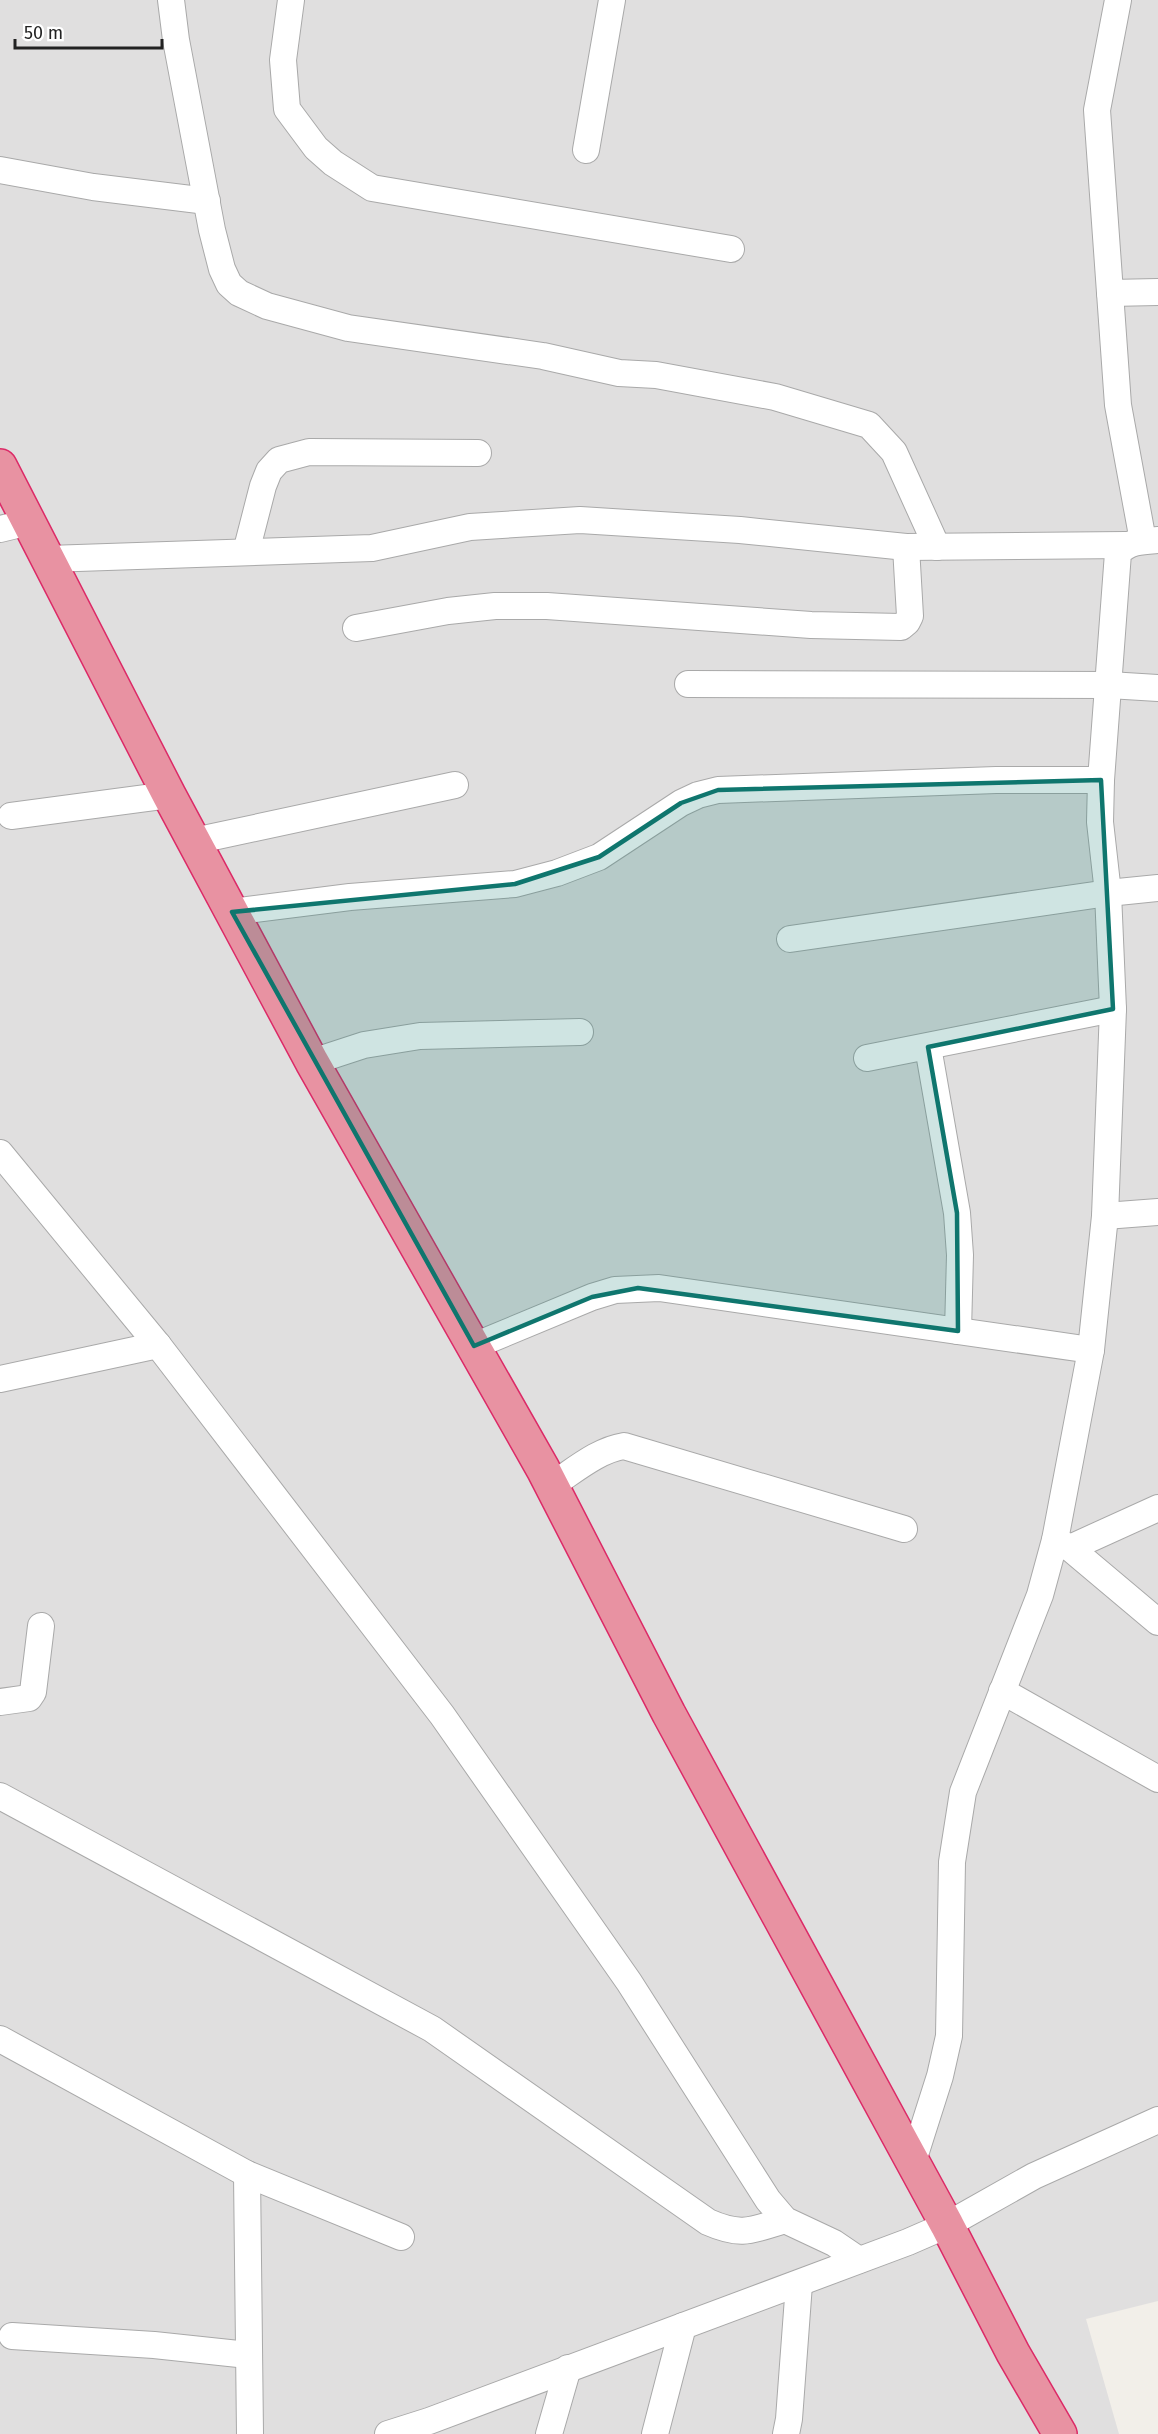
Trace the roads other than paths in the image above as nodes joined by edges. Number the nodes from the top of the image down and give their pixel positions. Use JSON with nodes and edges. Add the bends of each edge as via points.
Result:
{"nodes":[{"id":1,"x":171,"y":0,"type":"edge"},
{"id":2,"x":291,"y":0,"type":"edge"},
{"id":3,"x":612,"y":0,"type":"edge"},
{"id":4,"x":1118,"y":0,"type":"edge"},
{"id":5,"x":586,"y":150,"type":"dead end"},
{"id":6,"x":0,"y":170,"type":"edge"},
{"id":7,"x":207,"y":201,"type":"junction"},
{"id":8,"x":731,"y":249,"type":"dead end"},
{"id":9,"x":1158,"y":292,"type":"edge"},
{"id":10,"x":1110,"y":293,"type":"junction"},
{"id":11,"x":478,"y":453,"type":"dead end"},
{"id":12,"x":0,"y":466,"type":"edge"},
{"id":13,"x":15,"y":526,"type":"edge"},
{"id":14,"x":1142,"y":542,"type":"edge"},
{"id":15,"x":906,"y":547,"type":"junction"},
{"id":16,"x":936,"y":547,"type":"junction"},
{"id":17,"x":246,"y":552,"type":"junction"},
{"id":18,"x":48,"y":560,"type":"junction"},
{"id":19,"x":356,"y":628,"type":"dead end"},
{"id":20,"x":688,"y":684,"type":"dead end"},
{"id":21,"x":1109,"y":685,"type":"junction"},
{"id":22,"x":1158,"y":688,"type":"edge"},
{"id":23,"x":1101,"y":780,"type":"junction"},
{"id":24,"x":455,"y":785,"type":"dead end"},
{"id":25,"x":169,"y":795,"type":"junction"},
{"id":26,"x":11,"y":816,"type":"dead end"},
{"id":27,"x":194,"y":841,"type":"junction"},
{"id":28,"x":1158,"y":888,"type":"edge"},
{"id":29,"x":1108,"y":893,"type":"junction"},
{"id":30,"x":232,"y":912,"type":"junction"},
{"id":31,"x":790,"y":939,"type":"dead end"},
{"id":32,"x":1113,"y":1009,"type":"junction"},
{"id":33,"x":580,"y":1032,"type":"dead end"},
{"id":34,"x":928,"y":1047,"type":"junction"},
{"id":35,"x":867,"y":1058,"type":"dead end"},
{"id":36,"x":312,"y":1062,"type":"junction"},
{"id":37,"x":0,"y":1154,"type":"edge"},
{"id":38,"x":1158,"y":1212,"type":"edge"},
{"id":39,"x":1105,"y":1216,"type":"junction"},
{"id":40,"x":958,"y":1331,"type":"junction"},
{"id":41,"x":158,"y":1345,"type":"junction"},
{"id":42,"x":474,"y":1346,"type":"junction"},
{"id":43,"x":1091,"y":1350,"type":"junction"},
{"id":44,"x":0,"y":1378,"type":"edge"},
{"id":45,"x":552,"y":1485,"type":"junction"},
{"id":46,"x":1158,"y":1509,"type":"edge"},
{"id":47,"x":904,"y":1530,"type":"dead end"},
{"id":48,"x":1063,"y":1544,"type":"junction"},
{"id":49,"x":1158,"y":1622,"type":"edge"},
{"id":50,"x":41,"y":1626,"type":"dead end"},
{"id":51,"x":1002,"y":1691,"type":"junction"},
{"id":52,"x":0,"y":1702,"type":"edge"},
{"id":53,"x":1158,"y":1779,"type":"edge"},
{"id":54,"x":0,"y":1796,"type":"edge"},
{"id":55,"x":0,"y":2039,"type":"edge"},
{"id":56,"x":1158,"y":2120,"type":"edge"},
{"id":57,"x":912,"y":2164,"type":"junction"},
{"id":58,"x":247,"y":2174,"type":"junction"},
{"id":59,"x":785,"y":2220,"type":"junction"},
{"id":60,"x":946,"y":2225,"type":"junction"},
{"id":61,"x":401,"y":2237,"type":"dead end"},
{"id":62,"x":859,"y":2260,"type":"junction"},
{"id":63,"x":799,"y":2284,"type":"junction"},
{"id":64,"x":683,"y":2326,"type":"junction"},
{"id":65,"x":12,"y":2336,"type":"dead end"},
{"id":66,"x":248,"y":2355,"type":"junction"},
{"id":67,"x":568,"y":2368,"type":"junction"},
{"id":68,"x":427,"y":2427,"type":"edge"},
{"id":69,"x":250,"y":2434,"type":"edge"},
{"id":70,"x":388,"y":2434,"type":"edge"},
{"id":71,"x":549,"y":2434,"type":"edge"},
{"id":72,"x":655,"y":2434,"type":"edge"},
{"id":73,"x":786,"y":2434,"type":"edge"},
{"id":74,"x":1060,"y":2434,"type":"edge"}],
"edges":[{"from":1,"to":7,"type":"street"},
{"from":2,"to":8,"type":"street","via":[[283,60],[287,109],[316,148],[372,188]]},
{"from":3,"to":5,"type":"street"},
{"from":4,"to":10,"type":"street","via":[[1097,110]]},
{"from":6,"to":7,"type":"street","via":[[93,187]]},
{"from":7,"to":16,"type":"street","via":[[222,270],[229,284],[267,306],[348,328],[543,356],[619,373],[656,375],[775,397],[869,425],[894,452]]},
{"from":9,"to":10,"type":"street"},
{"from":10,"to":14,"type":"street","via":[[1118,405]]},
{"from":11,"to":17,"type":"street","via":[[309,452],[279,459],[263,486]]},
{"from":12,"to":13,"type":"highway"},
{"from":13,"to":18,"type":"highway"},
{"from":14,"to":16,"type":"street"},
{"from":14,"to":21,"type":"street","via":[[1118,553]]},
{"from":15,"to":16,"type":"street"},
{"from":15,"to":17,"type":"street","via":[[740,530],[580,520],[470,527],[372,548]]},
{"from":15,"to":19,"type":"street","via":[[910,616],[901,627],[495,606]]},
{"from":17,"to":18,"type":"street"},
{"from":18,"to":25,"type":"highway"},
{"from":20,"to":21,"type":"street"},
{"from":21,"to":22,"type":"street"},
{"from":21,"to":23,"type":"street"},
{"from":23,"to":29,"type":"street","via":[[1100,822]]},
{"from":23,"to":30,"type":"street","via":[[718,790],[681,802],[599,857],[515,884],[350,897]]},
{"from":24,"to":27,"type":"street"},
{"from":25,"to":26,"type":"street"},
{"from":25,"to":27,"type":"highway"},
{"from":27,"to":30,"type":"highway"},
{"from":28,"to":29,"type":"street"},
{"from":29,"to":31,"type":"street"},
{"from":29,"to":32,"type":"street"},
{"from":30,"to":36,"type":"highway"},
{"from":32,"to":34,"type":"street"},
{"from":32,"to":39,"type":"street"},
{"from":33,"to":36,"type":"street","via":[[420,1036],[364,1045]]},
{"from":34,"to":35,"type":"street"},
{"from":34,"to":40,"type":"street","via":[[957,1214]]},
{"from":36,"to":42,"type":"highway"},
{"from":37,"to":41,"type":"street"},
{"from":38,"to":39,"type":"street"},
{"from":39,"to":43,"type":"street"},
{"from":40,"to":42,"type":"street","via":[[638,1287],[592,1297]]},
{"from":40,"to":43,"type":"street"},
{"from":41,"to":44,"type":"street"},
{"from":41,"to":59,"type":"street","via":[[442,1714],[629,1982],[768,2200]]},
{"from":42,"to":45,"type":"highway"},
{"from":43,"to":48,"type":"street"},
{"from":45,"to":47,"type":"street","via":[[608,1451],[624,1446]]},
{"from":45,"to":57,"type":"highway","via":[[669,1714]]},
{"from":46,"to":48,"type":"street"},
{"from":48,"to":49,"type":"street"},
{"from":48,"to":51,"type":"street"},
{"from":50,"to":52,"type":"street","via":[[33,1692],[29,1698]]},
{"from":51,"to":53,"type":"street"},
{"from":51,"to":57,"type":"street","via":[[963,1792],[952,1862],[949,2036]]},
{"from":54,"to":59,"type":"street","via":[[432,2029],[708,2222],[728,2231],[747,2232]]},
{"from":55,"to":58,"type":"street"},
{"from":56,"to":60,"type":"street","via":[[1034,2176]]},
{"from":57,"to":60,"type":"highway"},
{"from":58,"to":61,"type":"street"},
{"from":58,"to":66,"type":"street"},
{"from":59,"to":62,"type":"street","via":[[834,2243]]},
{"from":60,"to":62,"type":"street"},
{"from":60,"to":74,"type":"highway"},
{"from":62,"to":63,"type":"street"},
{"from":63,"to":64,"type":"street"},
{"from":63,"to":73,"type":"street"},
{"from":64,"to":67,"type":"street"},
{"from":64,"to":72,"type":"street"},
{"from":65,"to":66,"type":"street"},
{"from":66,"to":69,"type":"street"},
{"from":67,"to":68,"type":"street"},
{"from":67,"to":71,"type":"street"},
{"from":68,"to":70,"type":"street"}]}
